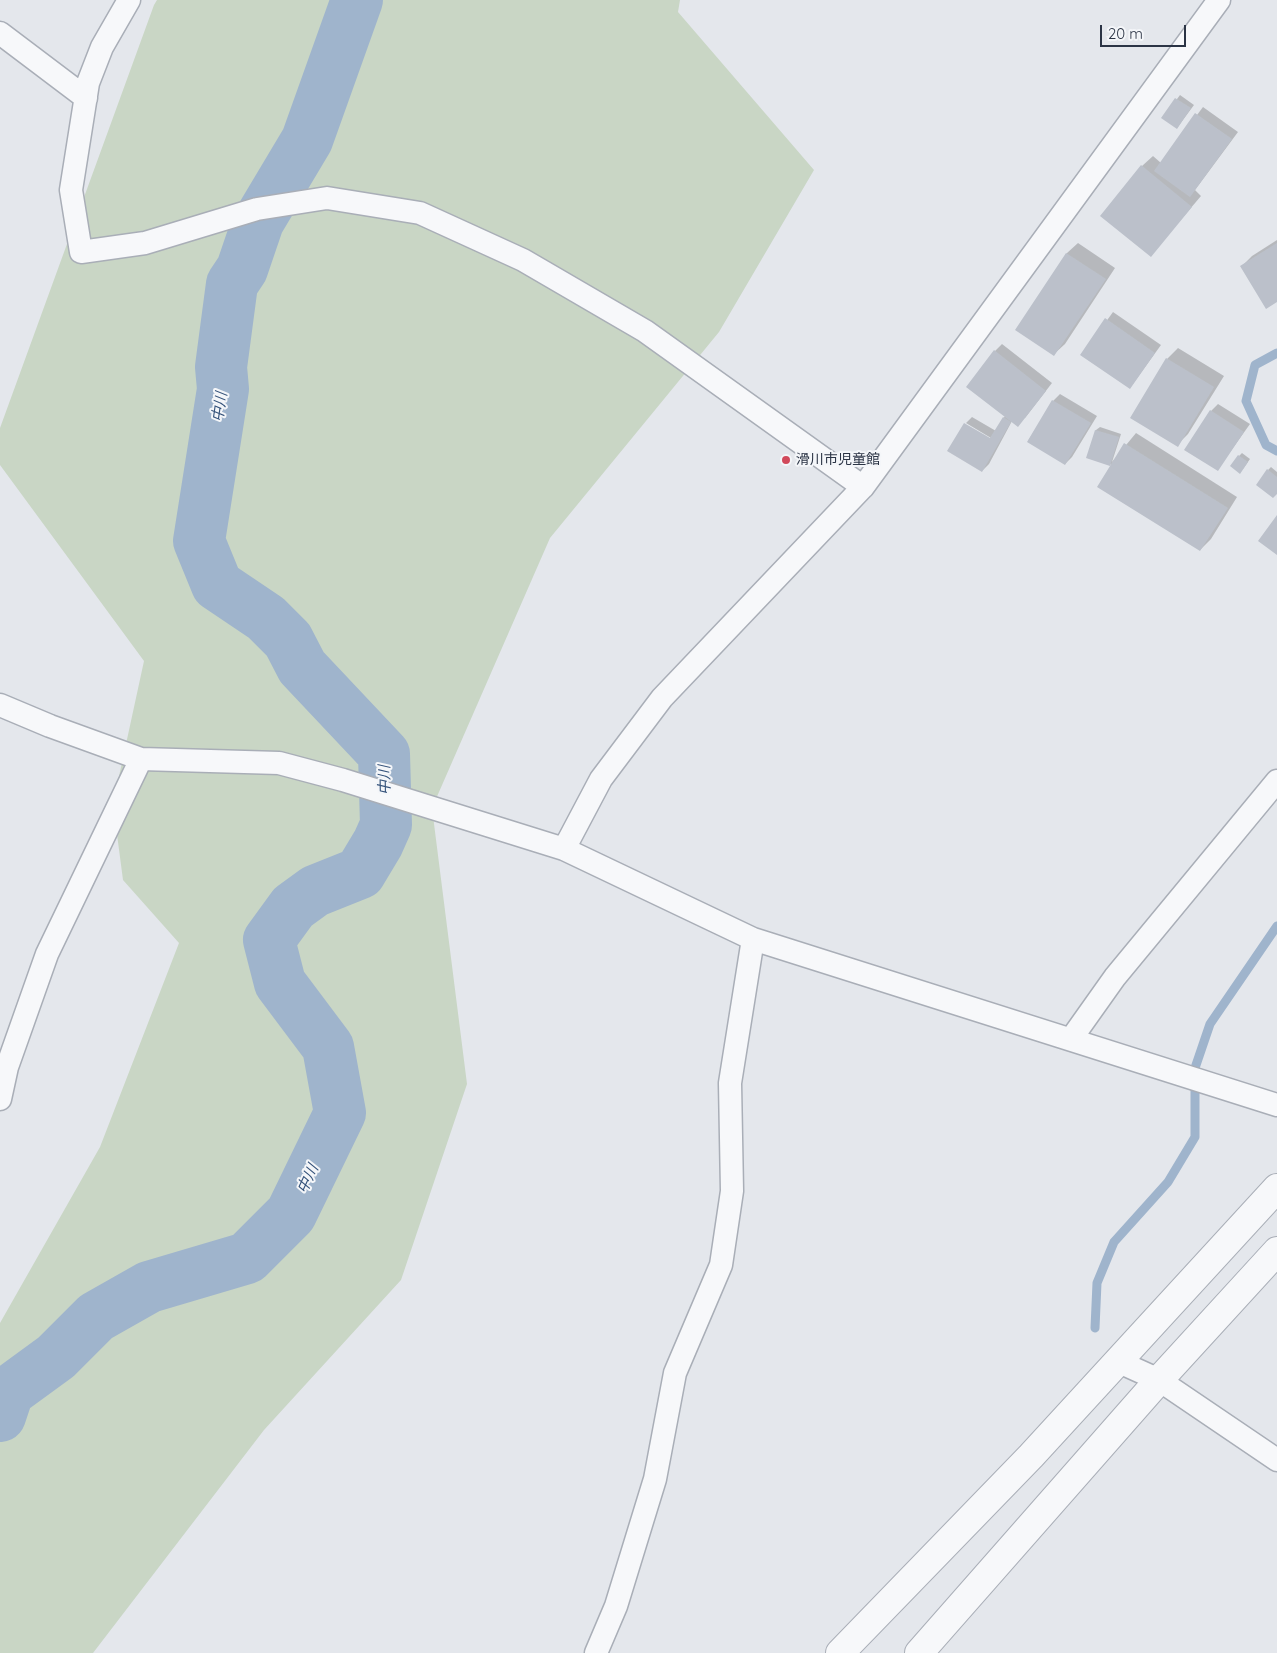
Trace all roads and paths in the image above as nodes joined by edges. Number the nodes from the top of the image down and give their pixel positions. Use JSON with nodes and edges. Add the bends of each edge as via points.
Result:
{"nodes":[{"id":1,"x":129,"y":0,"type":"edge"},
{"id":2,"x":1219,"y":0,"type":"edge"},
{"id":3,"x":0,"y":33,"type":"edge"},
{"id":4,"x":86,"y":98,"type":"junction"},
{"id":5,"x":863,"y":487,"type":"junction"},
{"id":6,"x":0,"y":705,"type":"edge"},
{"id":7,"x":141,"y":759,"type":"junction"},
{"id":8,"x":1277,"y":781,"type":"edge"},
{"id":9,"x":564,"y":849,"type":"junction"},
{"id":10,"x":753,"y":939,"type":"junction"},
{"id":11,"x":1071,"y":1038,"type":"junction"},
{"id":12,"x":0,"y":1099,"type":"edge"},
{"id":13,"x":1277,"y":1105,"type":"edge"},
{"id":14,"x":1277,"y":1188,"type":"edge"},
{"id":15,"x":1277,"y":1251,"type":"edge"},
{"id":16,"x":1117,"y":1361,"type":"junction"},
{"id":17,"x":1159,"y":1380,"type":"junction"},
{"id":18,"x":1277,"y":1460,"type":"edge"},
{"id":19,"x":596,"y":1653,"type":"edge"},
{"id":20,"x":840,"y":1653,"type":"edge"},
{"id":21,"x":919,"y":1653,"type":"edge"}],
"edges":[{"from":1,"to":4,"type":"street","via":[[102,47],[88,83]]},
{"from":2,"to":5,"type":"street"},
{"from":3,"to":4,"type":"street"},
{"from":4,"to":5,"type":"street","via":[[71,190],[81,252],[145,243],[257,208],[327,198],[420,212],[523,260],[645,331]]},
{"from":5,"to":9,"type":"street","via":[[662,698],[601,779]]},
{"from":6,"to":7,"type":"street"},
{"from":7,"to":9,"type":"street","via":[[279,763]]},
{"from":7,"to":12,"type":"street","via":[[47,954],[7,1068]]},
{"from":8,"to":11,"type":"street","via":[[1115,977]]},
{"from":9,"to":10,"type":"street"},
{"from":10,"to":11,"type":"street"},
{"from":10,"to":19,"type":"street","via":[[730,1083],[732,1191],[720,1265],[675,1372],[655,1479],[616,1606]]},
{"from":11,"to":13,"type":"street"},
{"from":14,"to":16,"type":"street"},
{"from":15,"to":17,"type":"street"},
{"from":16,"to":17,"type":"street"},
{"from":16,"to":20,"type":"street","via":[[1031,1456]]},
{"from":17,"to":18,"type":"street"},
{"from":17,"to":21,"type":"street"}]}
